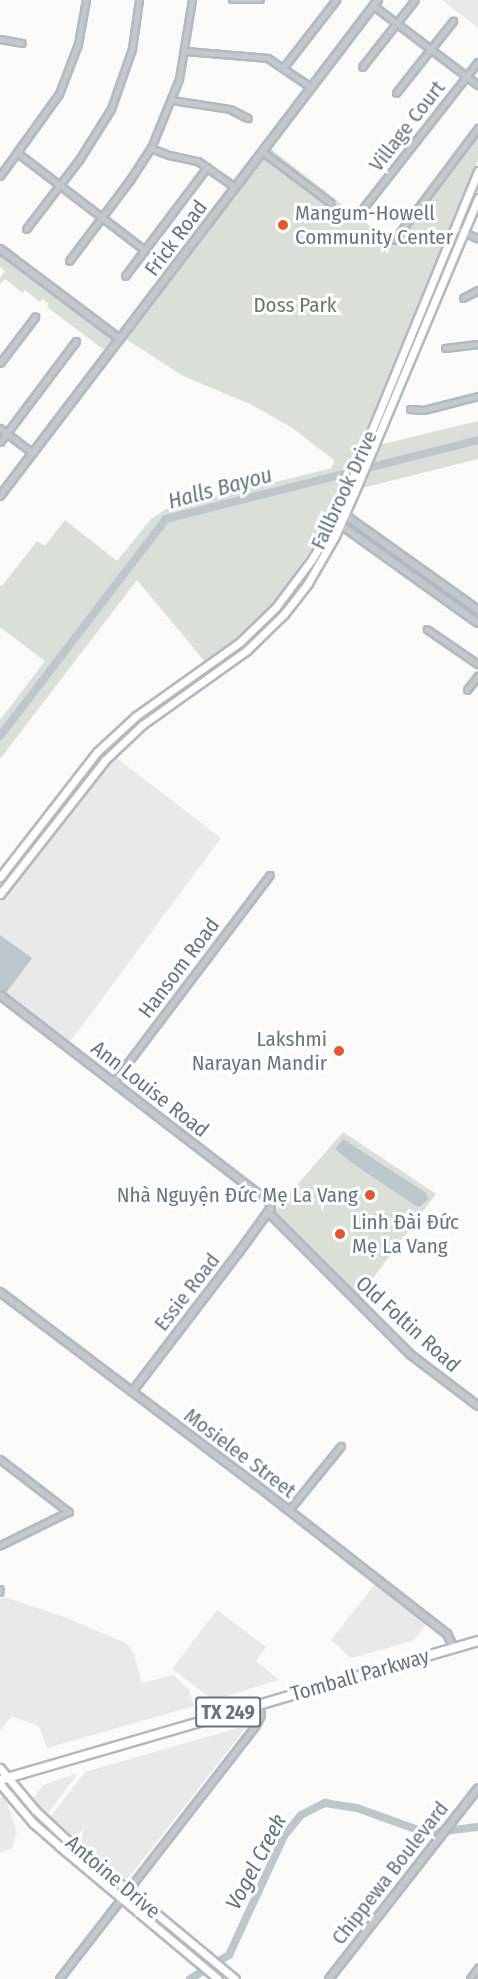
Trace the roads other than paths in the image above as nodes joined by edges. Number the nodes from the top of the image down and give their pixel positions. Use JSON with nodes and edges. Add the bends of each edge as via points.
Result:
{"nodes":[{"id":1,"x":86,"y":0,"type":"edge"},
{"id":2,"x":139,"y":0,"type":"edge"},
{"id":3,"x":192,"y":0,"type":"edge"},
{"id":4,"x":232,"y":0,"type":"edge"},
{"id":5,"x":261,"y":0,"type":"edge"},
{"id":6,"x":336,"y":0,"type":"edge"},
{"id":7,"x":415,"y":0,"type":"edge"},
{"id":8,"x":376,"y":3,"type":"edge"},
{"id":9,"x":453,"y":21,"type":"dead end"},
{"id":10,"x":397,"y":23,"type":"junction"},
{"id":11,"x":0,"y":39,"type":"edge"},
{"id":12,"x":22,"y":43,"type":"dead end"},
{"id":13,"x":430,"y":50,"type":"junction"},
{"id":14,"x":186,"y":51,"type":"junction"},
{"id":15,"x":478,"y":62,"type":"edge"},
{"id":16,"x":284,"y":67,"type":"junction"},
{"id":17,"x":362,"y":67,"type":"dead end"},
{"id":18,"x":466,"y":77,"type":"junction"},
{"id":19,"x":478,"y":85,"type":"edge"},
{"id":20,"x":311,"y":87,"type":"junction"},
{"id":21,"x":396,"y":93,"type":"dead end"},
{"id":22,"x":172,"y":100,"type":"junction"},
{"id":23,"x":248,"y":118,"type":"dead end"},
{"id":24,"x":478,"y":128,"type":"edge"},
{"id":25,"x":151,"y":148,"type":"junction"},
{"id":26,"x":262,"y":151,"type":"junction"},
{"id":27,"x":18,"y":153,"type":"junction"},
{"id":28,"x":207,"y":167,"type":"junction"},
{"id":29,"x":478,"y":171,"type":"edge"},
{"id":30,"x":0,"y":176,"type":"edge"},
{"id":31,"x":60,"y":186,"type":"junction"},
{"id":32,"x":235,"y":187,"type":"junction"},
{"id":33,"x":478,"y":198,"type":"edge"},
{"id":34,"x":331,"y":203,"type":"dead end"},
{"id":35,"x":361,"y":211,"type":"dead end"},
{"id":36,"x":102,"y":218,"type":"junction"},
{"id":37,"x":454,"y":228,"type":"junction"},
{"id":38,"x":26,"y":229,"type":"dead end"},
{"id":39,"x":464,"y":232,"type":"junction"},
{"id":40,"x":478,"y":238,"type":"edge"},
{"id":41,"x":394,"y":240,"type":"dead end"},
{"id":42,"x":0,"y":249,"type":"edge"},
{"id":43,"x":145,"y":250,"type":"junction"},
{"id":44,"x":69,"y":261,"type":"dead end"},
{"id":45,"x":125,"y":276,"type":"dead end"},
{"id":46,"x":478,"y":290,"type":"edge"},
{"id":47,"x":464,"y":298,"type":"dead end"},
{"id":48,"x":418,"y":314,"type":"junction"},
{"id":49,"x":35,"y":317,"type":"dead end"},
{"id":50,"x":428,"y":318,"type":"junction"},
{"id":51,"x":120,"y":339,"type":"junction"},
{"id":52,"x":76,"y":341,"type":"dead end"},
{"id":53,"x":478,"y":344,"type":"edge"},
{"id":54,"x":445,"y":348,"type":"dead end"},
{"id":55,"x":0,"y":363,"type":"edge"},
{"id":56,"x":478,"y":396,"type":"edge"},
{"id":57,"x":385,"y":398,"type":"junction"},
{"id":58,"x":393,"y":402,"type":"junction"},
{"id":59,"x":410,"y":409,"type":"dead end"},
{"id":60,"x":0,"y":428,"type":"edge"},
{"id":61,"x":7,"y":433,"type":"junction"},
{"id":62,"x":0,"y":442,"type":"edge"},
{"id":63,"x":33,"y":453,"type":"junction"},
{"id":64,"x":0,"y":496,"type":"edge"},
{"id":65,"x":342,"y":512,"type":"junction"},
{"id":66,"x":338,"y":522,"type":"junction"},
{"id":67,"x":478,"y":610,"type":"edge"},
{"id":68,"x":478,"y":623,"type":"edge"},
{"id":69,"x":427,"y":629,"type":"dead end"},
{"id":70,"x":478,"y":664,"type":"edge"},
{"id":71,"x":478,"y":676,"type":"edge"},
{"id":72,"x":467,"y":690,"type":"dead end"},
{"id":73,"x":97,"y":752,"type":"junction"},
{"id":74,"x":105,"y":760,"type":"junction"},
{"id":75,"x":46,"y":818,"type":"junction"},
{"id":76,"x":54,"y":824,"type":"junction"},
{"id":77,"x":270,"y":874,"type":"dead end"},
{"id":78,"x":0,"y":877,"type":"edge"},
{"id":79,"x":0,"y":894,"type":"edge"},
{"id":80,"x":0,"y":995,"type":"edge"},
{"id":81,"x":114,"y":1081,"type":"junction"},
{"id":82,"x":268,"y":1212,"type":"junction"},
{"id":83,"x":0,"y":1292,"type":"edge"},
{"id":84,"x":132,"y":1392,"type":"junction"},
{"id":85,"x":478,"y":1406,"type":"edge"},
{"id":86,"x":341,"y":1446,"type":"dead end"},
{"id":87,"x":0,"y":1459,"type":"edge"},
{"id":88,"x":289,"y":1510,"type":"junction"},
{"id":89,"x":0,"y":1546,"type":"edge"},
{"id":90,"x":478,"y":1641,"type":"edge"},
{"id":91,"x":454,"y":1648,"type":"junction"},
{"id":92,"x":259,"y":1704,"type":"junction"},
{"id":93,"x":0,"y":1768,"type":"edge"},
{"id":94,"x":3,"y":1781,"type":"edge"},
{"id":95,"x":478,"y":1788,"type":"edge"},
{"id":96,"x":66,"y":1839,"type":"junction"},
{"id":97,"x":59,"y":1846,"type":"junction"},
{"id":98,"x":129,"y":1889,"type":"junction"},
{"id":99,"x":123,"y":1897,"type":"junction"},
{"id":100,"x":176,"y":1930,"type":"junction"},
{"id":101,"x":168,"y":1938,"type":"junction"},
{"id":102,"x":478,"y":1968,"type":"edge"},
{"id":103,"x":216,"y":1978,"type":"edge"},
{"id":104,"x":60,"y":1979,"type":"edge"},
{"id":105,"x":235,"y":1979,"type":"edge"},
{"id":106,"x":329,"y":1979,"type":"edge"},
{"id":107,"x":470,"y":1979,"type":"edge"}],
"edges":[{"from":1,"to":27,"type":"street","via":[[78,44],[62,86]]},
{"from":2,"to":31,"type":"street","via":[[132,49],[111,109]]},
{"from":3,"to":14,"type":"street"},
{"from":4,"to":5,"type":"street"},
{"from":6,"to":16,"type":"street"},
{"from":7,"to":10,"type":"street"},
{"from":8,"to":10,"type":"street"},
{"from":8,"to":20,"type":"street","name":"Frick Road"},
{"from":9,"to":13,"type":"street"},
{"from":10,"to":13,"type":"street"},
{"from":10,"to":17,"type":"street"},
{"from":11,"to":12,"type":"street"},
{"from":13,"to":18,"type":"street"},
{"from":13,"to":21,"type":"street"},
{"from":14,"to":16,"type":"street","via":[[260,56]]},
{"from":14,"to":22,"type":"street"},
{"from":15,"to":18,"type":"street","name":"Village Court"},
{"from":16,"to":20,"type":"street"},
{"from":18,"to":19,"type":"street"},
{"from":18,"to":35,"type":"street","name":"Village Court"},
{"from":20,"to":26,"type":"street","name":"Frick Road"},
{"from":22,"to":23,"type":"street","via":[[230,109]]},
{"from":22,"to":25,"type":"street"},
{"from":24,"to":41,"type":"street"},
{"from":25,"to":28,"type":"street"},
{"from":25,"to":36,"type":"street"},
{"from":26,"to":32,"type":"street","name":"Frick Road"},
{"from":26,"to":34,"type":"street"},
{"from":27,"to":30,"type":"street"},
{"from":27,"to":31,"type":"street"},
{"from":28,"to":32,"type":"street"},
{"from":28,"to":43,"type":"street"},
{"from":29,"to":37,"type":"main road","name":"Fallbrook Drive"},
{"from":31,"to":36,"type":"street"},
{"from":31,"to":38,"type":"street"},
{"from":32,"to":51,"type":"street","name":"Frick Road"},
{"from":33,"to":39,"type":"main road","name":"Fallbrook Drive"},
{"from":36,"to":43,"type":"street"},
{"from":36,"to":44,"type":"street"},
{"from":37,"to":39,"type":"street"},
{"from":37,"to":48,"type":"main road","name":"Fallbrook Drive"},
{"from":39,"to":40,"type":"street"},
{"from":39,"to":50,"type":"main road","name":"Fallbrook Drive"},
{"from":42,"to":51,"type":"street"},
{"from":43,"to":45,"type":"street"},
{"from":46,"to":47,"type":"street"},
{"from":48,"to":50,"type":"main road"},
{"from":48,"to":57,"type":"main road","name":"Fallbrook Drive"},
{"from":49,"to":55,"type":"street"},
{"from":50,"to":58,"type":"main road","name":"Fallbrook Drive"},
{"from":51,"to":63,"type":"street","name":"Frick Road"},
{"from":52,"to":61,"type":"street"},
{"from":53,"to":54,"type":"street"},
{"from":56,"to":59,"type":"street","via":[[424,410]]},
{"from":57,"to":58,"type":"main road"},
{"from":57,"to":65,"type":"main road","name":"Fallbrook Drive"},
{"from":58,"to":65,"type":"main road","name":"Fallbrook Drive"},
{"from":60,"to":61,"type":"street"},
{"from":61,"to":62,"type":"street"},
{"from":61,"to":63,"type":"street"},
{"from":63,"to":64,"type":"street","name":"Frick Road"},
{"from":65,"to":66,"type":"main road","name":"Fallbrook Drive"},
{"from":65,"to":67,"type":"street"},
{"from":66,"to":68,"type":"street"},
{"from":66,"to":73,"type":"main road","name":"Fallbrook Drive","via":[[259,625],[222,657],[136,716]]},
{"from":66,"to":74,"type":"main road","name":"Fallbrook Drive","via":[[308,583],[267,632],[228,666],[142,725]]},
{"from":69,"to":70,"type":"street"},
{"from":71,"to":72,"type":"street"},
{"from":73,"to":74,"type":"main road"},
{"from":73,"to":75,"type":"main road","name":"Fallbrook Drive"},
{"from":74,"to":76,"type":"main road","name":"Fallbrook Drive"},
{"from":75,"to":76,"type":"main road"},
{"from":75,"to":78,"type":"main road","name":"Fallbrook Drive"},
{"from":76,"to":79,"type":"main road","name":"Fallbrook Drive"},
{"from":77,"to":81,"type":"street","name":"Hansom Road"},
{"from":80,"to":81,"type":"street","name":"Ann Louise Road"},
{"from":81,"to":82,"type":"street","name":"Ann Louise Road","via":[[269,1201]]},
{"from":82,"to":84,"type":"street","name":"Essie Road"},
{"from":82,"to":85,"type":"street","name":"Old Foltin Road","via":[[411,1355]]},
{"from":83,"to":84,"type":"street","name":"Mosielee Street"},
{"from":84,"to":88,"type":"street","name":"Mosielee Street"},
{"from":86,"to":88,"type":"street"},
{"from":87,"to":89,"type":"street","via":[[69,1512]]},
{"from":88,"to":91,"type":"street","name":"Mosielee Street","via":[[447,1634]]},
{"from":90,"to":91,"type":"main road","name":"Tomball Parkway","number":"TX 249"},
{"from":91,"to":92,"type":"main road","name":"Tomball Parkway","number":"TX 249"},
{"from":92,"to":94,"type":"main road","name":"Tomball Parkway","number":"TX 249"},
{"from":92,"to":98,"type":"street","via":[[261,1715],[256,1725]]},
{"from":93,"to":94,"type":"main road","name":"Antoine Drive"},
{"from":94,"to":96,"type":"main road","name":"Antoine Drive"},
{"from":94,"to":97,"type":"main road","name":"Antoine Drive","via":[[33,1823]]},
{"from":95,"to":106,"type":"street","name":"Chippewa Boulevard"},
{"from":96,"to":97,"type":"main road"},
{"from":96,"to":98,"type":"main road","name":"Antoine Drive"},
{"from":97,"to":99,"type":"main road","name":"Antoine Drive"},
{"from":98,"to":99,"type":"street"},
{"from":98,"to":100,"type":"main road","name":"Antoine Drive"},
{"from":99,"to":101,"type":"main road","name":"Antoine Drive"},
{"from":99,"to":104,"type":"street"},
{"from":100,"to":101,"type":"main road"},
{"from":100,"to":105,"type":"main road","name":"Antoine Drive"},
{"from":101,"to":103,"type":"main road","name":"Antoine Drive"},
{"from":102,"to":107,"type":"street"}]}
